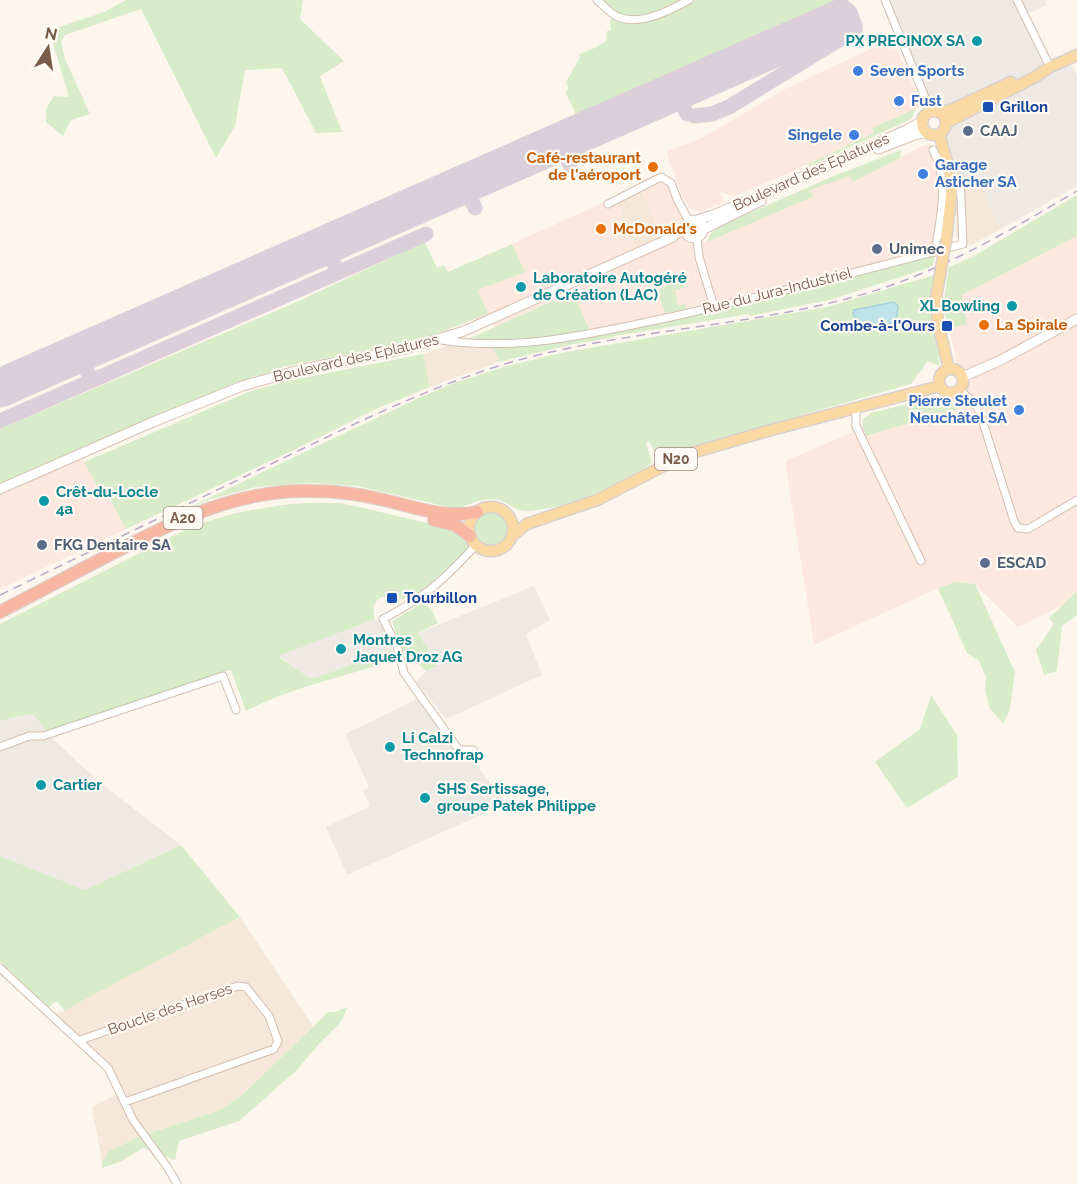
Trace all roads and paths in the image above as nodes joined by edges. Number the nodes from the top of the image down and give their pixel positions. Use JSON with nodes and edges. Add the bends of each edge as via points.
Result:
{"nodes":[{"id":1,"x":597,"y":0,"type":"edge"},
{"id":2,"x":689,"y":0,"type":"edge"},
{"id":3,"x":885,"y":0,"type":"edge"},
{"id":4,"x":1017,"y":0,"type":"edge"},
{"id":5,"x":1077,"y":55,"type":"edge"},
{"id":6,"x":1050,"y":67,"type":"junction"},
{"id":7,"x":935,"y":117,"type":"junction"},
{"id":8,"x":927,"y":132,"type":"junction"},
{"id":9,"x":939,"y":134,"type":"junction"},
{"id":10,"x":933,"y":150,"type":"dead end"},
{"id":11,"x":960,"y":177,"type":"dead end"},
{"id":12,"x":608,"y":204,"type":"dead end"},
{"id":13,"x":691,"y":222,"type":"junction"},
{"id":14,"x":704,"y":229,"type":"junction"},
{"id":15,"x":674,"y":237,"type":"junction"},
{"id":16,"x":693,"y":237,"type":"junction"},
{"id":17,"x":934,"y":252,"type":"junction"},
{"id":18,"x":714,"y":307,"type":"junction"},
{"id":19,"x":1077,"y":319,"type":"edge"},
{"id":20,"x":441,"y":340,"type":"junction"},
{"id":21,"x":949,"y":369,"type":"junction"},
{"id":22,"x":962,"y":377,"type":"junction"},
{"id":23,"x":940,"y":386,"type":"junction"},
{"id":24,"x":959,"y":390,"type":"junction"},
{"id":25,"x":856,"y":408,"type":"junction"},
{"id":26,"x":0,"y":489,"type":"edge"},
{"id":27,"x":1077,"y":500,"type":"edge"},
{"id":28,"x":477,"y":512,"type":"junction"},
{"id":29,"x":508,"y":516,"type":"junction"},
{"id":30,"x":540,"y":519,"type":"junction"},
{"id":31,"x":512,"y":536,"type":"junction"},
{"id":32,"x":473,"y":541,"type":"junction"},
{"id":33,"x":921,"y":561,"type":"dead end"},
{"id":34,"x":0,"y":612,"type":"edge"},
{"id":35,"x":0,"y":621,"type":"edge"},
{"id":36,"x":236,"y":710,"type":"dead end"},
{"id":37,"x":0,"y":747,"type":"edge"},
{"id":38,"x":473,"y":750,"type":"dead end"},
{"id":39,"x":0,"y":968,"type":"edge"},
{"id":40,"x":80,"y":1040,"type":"junction"},
{"id":41,"x":125,"y":1102,"type":"junction"},
{"id":42,"x":175,"y":1183,"type":"edge"}],
"edges":[{"from":1,"to":2,"type":"street","via":[[613,14],[634,20],[663,13]]},
{"from":3,"to":7,"type":"street"},
{"from":4,"to":6,"type":"street"},
{"from":5,"to":6,"type":"main road","name":"Boulevard des Eplatures"},
{"from":6,"to":7,"type":"main road","name":"Boulevard des Eplatures","via":[[1035,77]]},
{"from":7,"to":8,"type":"main road","via":[[923,126]]},
{"from":7,"to":9,"type":"main road","via":[[944,130]]},
{"from":7,"to":13,"type":"main road","name":"Boulevard des Eplatures","via":[[757,197]]},
{"from":8,"to":9,"type":"main road"},
{"from":8,"to":14,"type":"main road","name":"Boulevard des Eplatures","via":[[885,146]]},
{"from":9,"to":21,"type":"main road","bridge":true,"via":[[949,169],[951,205],[936,298]]},
{"from":10,"to":17,"type":"street","via":[[940,166],[943,196]]},
{"from":11,"to":17,"type":"street","name":"Rue du Jura-Industriel","via":[[963,244]]},
{"from":12,"to":13,"type":"street","via":[[662,177],[671,183]]},
{"from":13,"to":14,"type":"main road","via":[[703,224]]},
{"from":13,"to":15,"type":"main road","name":"Boulevard des Eplatures"},
{"from":13,"to":16,"type":"main road","via":[[686,232]]},
{"from":14,"to":16,"type":"main road","via":[[701,235]]},
{"from":15,"to":16,"type":"main road","name":"Boulevard des Eplatures"},
{"from":15,"to":20,"type":"main road","name":"Boulevard des Eplatures"},
{"from":16,"to":18,"type":"street"},
{"from":17,"to":18,"type":"street","name":"Rue du Jura-Industriel"},
{"from":18,"to":20,"type":"street","name":"Rue du Jura-Industriel","via":[[560,340],[470,344]]},
{"from":19,"to":22,"type":"main road"},
{"from":20,"to":26,"type":"main road","name":"Boulevard des Eplatures","via":[[264,379]]},
{"from":21,"to":22,"type":"main road"},
{"from":21,"to":23,"type":"main road","via":[[940,375]]},
{"from":22,"to":24,"type":"main road"},
{"from":23,"to":24,"type":"main road","number":"N20","via":[[950,393]]},
{"from":23,"to":25,"type":"main road","number":"N20"},
{"from":24,"to":27,"type":"street","via":[[981,413],[1018,528],[1031,527]]},
{"from":25,"to":30,"type":"main road","number":"N20","via":[[685,455],[597,500]]},
{"from":25,"to":33,"type":"street","via":[[855,422],[860,435]]},
{"from":28,"to":29,"type":"main road","number":"N20","via":[[491,507]]},
{"from":28,"to":32,"type":"main road","via":[[471,520]]},
{"from":28,"to":34,"type":"highway","number":"A20","via":[[451,515],[327,491],[242,498],[166,526]]},
{"from":29,"to":30,"type":"main road","number":"N20"},
{"from":29,"to":31,"type":"main road"},
{"from":30,"to":31,"type":"main road","number":"N20"},
{"from":31,"to":32,"type":"main road","number":"N20","via":[[506,546],[496,551],[486,551]]},
{"from":32,"to":35,"type":"highway","number":"A20","via":[[449,523],[361,503],[306,499],[262,502],[188,524]]},
{"from":32,"to":38,"type":"street","via":[[452,572],[426,594],[384,619],[404,673],[459,750]]},
{"from":36,"to":37,"type":"street","via":[[224,676]]},
{"from":39,"to":40,"type":"street"},
{"from":40,"to":41,"type":"street","via":[[108,1068]]},
{"from":40,"to":41,"type":"street","name":"Boucle des Herses","via":[[238,986],[246,987],[269,1016],[279,1041],[274,1049]]},
{"from":41,"to":42,"type":"street"}]}
